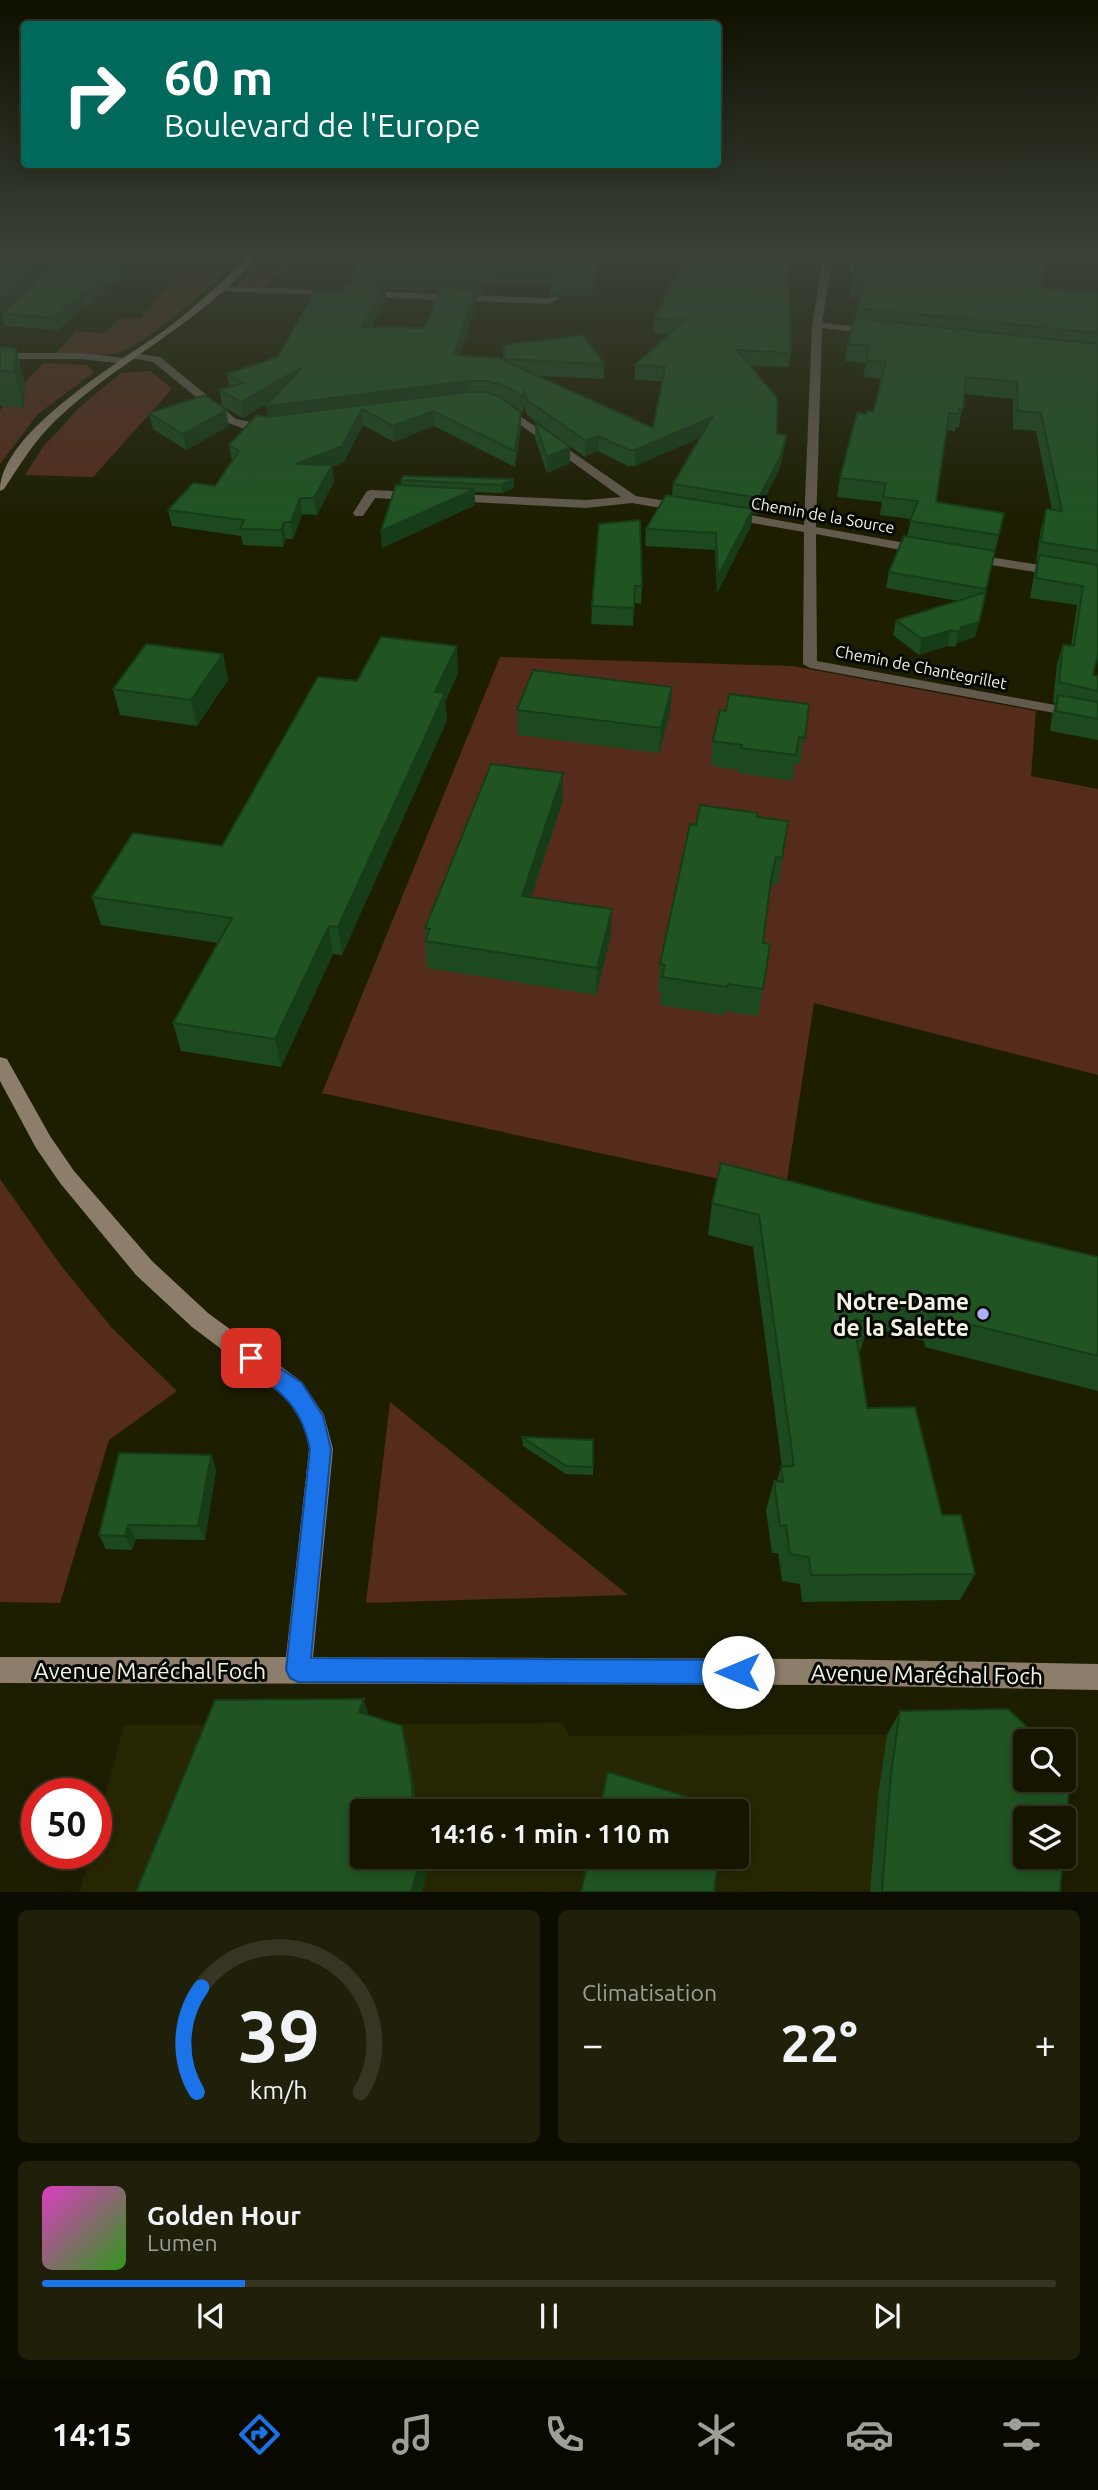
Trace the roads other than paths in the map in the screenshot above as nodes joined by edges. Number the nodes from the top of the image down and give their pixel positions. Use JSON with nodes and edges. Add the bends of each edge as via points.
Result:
{"nodes":[{"id":1,"x":150,"y":343,"type":"edge"},
{"id":2,"x":816,"y":343,"type":"edge"},
{"id":3,"x":0,"y":356,"type":"edge"},
{"id":4,"x":129,"y":358,"type":"junction"},
{"id":5,"x":488,"y":402,"type":"edge"},
{"id":6,"x":281,"y":425,"type":"edge"},
{"id":7,"x":0,"y":487,"type":"edge"},
{"id":8,"x":424,"y":496,"type":"edge"},
{"id":9,"x":438,"y":497,"type":"edge"},
{"id":10,"x":632,"y":499,"type":"junction"},
{"id":11,"x":696,"y":510,"type":"edge"},
{"id":12,"x":359,"y":513,"type":"dead end"},
{"id":13,"x":721,"y":514,"type":"edge"},
{"id":14,"x":811,"y":531,"type":"junction"},
{"id":15,"x":1098,"y":578,"type":"edge"},
{"id":16,"x":1098,"y":718,"type":"edge"},
{"id":17,"x":0,"y":1064,"type":"edge"},
{"id":18,"x":0,"y":1670,"type":"edge"},
{"id":19,"x":298,"y":1670,"type":"junction"},
{"id":20,"x":1098,"y":1677,"type":"edge"}],
"edges":[{"from":1,"to":4,"type":"street"},
{"from":2,"to":14,"type":"street","name":"Chemin de Chantegrillet"},
{"from":3,"to":4,"type":"street"},
{"from":4,"to":6,"type":"street","via":[[156,359],[232,421],[245,426]]},
{"from":4,"to":7,"type":"street","via":[[84,388],[47,421]]},
{"from":5,"to":10,"type":"street","via":[[503,407]]},
{"from":8,"to":12,"type":"street","via":[[371,494]]},
{"from":9,"to":10,"type":"street","via":[[586,504]]},
{"from":10,"to":11,"type":"street"},
{"from":13,"to":14,"type":"street","name":"Chemin de la Source"},
{"from":14,"to":15,"type":"street","name":"Chemin de la Source"},
{"from":14,"to":16,"type":"street","name":"Chemin de Chantegrillet","via":[[810,664]]},
{"from":17,"to":19,"type":"street","via":[[67,1177],[144,1268],[200,1320],[294,1390],[316,1423],[321,1449]]},
{"from":18,"to":19,"type":"street","name":"Avenue Maréchal Foch"},
{"from":19,"to":20,"type":"street","name":"Avenue Maréchal Foch"}]}
